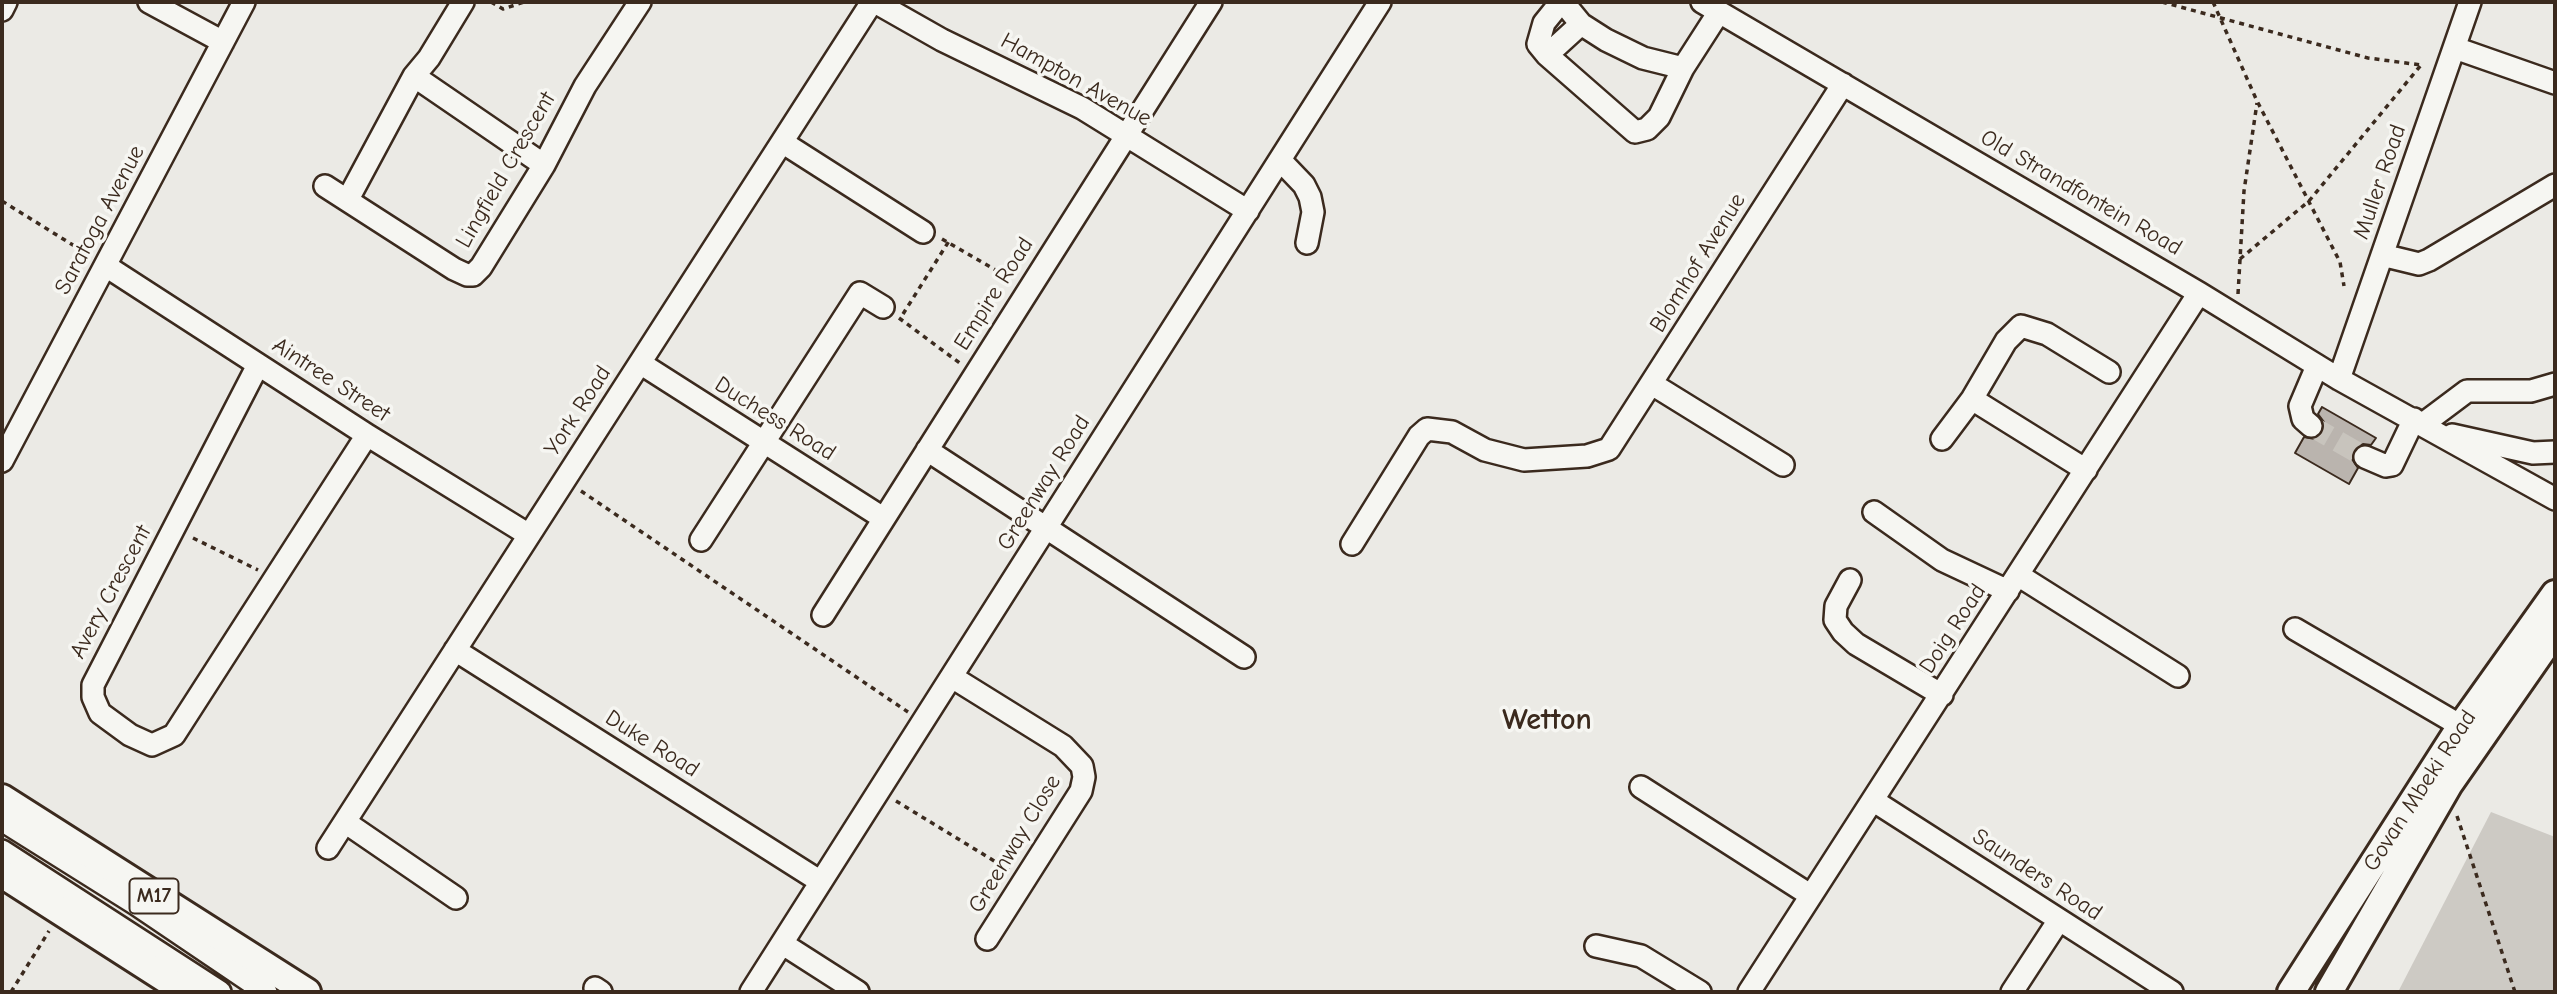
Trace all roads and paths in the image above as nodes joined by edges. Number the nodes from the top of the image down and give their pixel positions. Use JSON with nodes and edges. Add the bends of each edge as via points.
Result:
{"nodes":[{"id":1,"x":6,"y":2,"type":"edge"},
{"id":2,"x":149,"y":2,"type":"edge"},
{"id":3,"x":244,"y":2,"type":"edge"},
{"id":4,"x":463,"y":2,"type":"edge"},
{"id":5,"x":491,"y":2,"type":"edge"},
{"id":6,"x":524,"y":2,"type":"edge"},
{"id":7,"x":640,"y":2,"type":"edge"},
{"id":8,"x":874,"y":2,"type":"edge"},
{"id":9,"x":1210,"y":2,"type":"edge"},
{"id":10,"x":1380,"y":2,"type":"edge"},
{"id":11,"x":1562,"y":2,"type":"edge"},
{"id":12,"x":2162,"y":2,"type":"edge"},
{"id":13,"x":2213,"y":2,"type":"edge"},
{"id":14,"x":2470,"y":2,"type":"edge"},
{"id":15,"x":1711,"y":7,"type":"edge"},
{"id":16,"x":2,"y":10,"type":"edge"},
{"id":17,"x":2221,"y":20,"type":"junction"},
{"id":18,"x":1581,"y":24,"type":"junction"},
{"id":19,"x":223,"y":42,"type":"junction"},
{"id":20,"x":2455,"y":48,"type":"junction"},
{"id":21,"x":1547,"y":55,"type":"junction"},
{"id":22,"x":1683,"y":68,"type":"junction"},
{"id":23,"x":414,"y":76,"type":"junction"},
{"id":24,"x":2555,"y":83,"type":"edge"},
{"id":25,"x":1843,"y":84,"type":"junction"},
{"id":26,"x":2257,"y":101,"type":"junction"},
{"id":27,"x":1126,"y":135,"type":"junction"},
{"id":28,"x":782,"y":142,"type":"junction"},
{"id":29,"x":1281,"y":160,"type":"junction"},
{"id":30,"x":544,"y":166,"type":"junction"},
{"id":31,"x":2555,"y":185,"type":"edge"},
{"id":32,"x":325,"y":186,"type":"dead end"},
{"id":33,"x":348,"y":199,"type":"junction"},
{"id":34,"x":2,"y":201,"type":"edge"},
{"id":35,"x":2309,"y":201,"type":"junction"},
{"id":36,"x":1248,"y":211,"type":"junction"},
{"id":37,"x":923,"y":232,"type":"dead end"},
{"id":38,"x":1307,"y":243,"type":"dead end"},
{"id":39,"x":2382,"y":255,"type":"junction"},
{"id":40,"x":2240,"y":259,"type":"junction"},
{"id":41,"x":106,"y":266,"type":"junction"},
{"id":42,"x":2344,"y":286,"type":"dead end"},
{"id":43,"x":1028,"y":290,"type":"junction"},
{"id":44,"x":2199,"y":293,"type":"junction"},
{"id":45,"x":2237,"y":297,"type":"dead end"},
{"id":46,"x":891,"y":313,"type":"junction"},
{"id":47,"x":640,"y":363,"type":"junction"},
{"id":48,"x":258,"y":365,"type":"junction"},
{"id":49,"x":2317,"y":366,"type":"junction"},
{"id":50,"x":2109,"y":372,"type":"dead end"},
{"id":51,"x":975,"y":374,"type":"junction"},
{"id":52,"x":2339,"y":379,"type":"junction"},
{"id":53,"x":1652,"y":384,"type":"junction"},
{"id":54,"x":2555,"y":384,"type":"edge"},
{"id":55,"x":1972,"y":399,"type":"junction"},
{"id":56,"x":2423,"y":424,"type":"junction"},
{"id":57,"x":2311,"y":426,"type":"dead end"},
{"id":58,"x":367,"y":435,"type":"junction"},
{"id":59,"x":1942,"y":439,"type":"dead end"},
{"id":60,"x":764,"y":443,"type":"junction"},
{"id":61,"x":927,"y":450,"type":"junction"},
{"id":62,"x":2555,"y":452,"type":"edge"},
{"id":63,"x":2365,"y":457,"type":"tunnel mouth"},
{"id":64,"x":2,"y":461,"type":"edge"},
{"id":65,"x":1783,"y":465,"type":"dead end"},
{"id":66,"x":2086,"y":470,"type":"junction"},
{"id":67,"x":565,"y":480,"type":"junction"},
{"id":68,"x":2555,"y":499,"type":"edge"},
{"id":69,"x":1874,"y":512,"type":"dead end"},
{"id":70,"x":883,"y":518,"type":"junction"},
{"id":71,"x":1047,"y":527,"type":"junction"},
{"id":72,"x":174,"y":528,"type":"junction"},
{"id":73,"x":529,"y":535,"type":"junction"},
{"id":74,"x":701,"y":540,"type":"dead end"},
{"id":75,"x":1352,"y":544,"type":"dead end"},
{"id":76,"x":275,"y":579,"type":"junction"},
{"id":77,"x":1850,"y":580,"type":"dead end"},
{"id":78,"x":2013,"y":583,"type":"junction"},
{"id":79,"x":2555,"y":594,"type":"edge"},
{"id":80,"x":823,"y":615,"type":"dead end"},
{"id":81,"x":2295,"y":629,"type":"dead end"},
{"id":82,"x":2555,"y":632,"type":"edge"},
{"id":83,"x":455,"y":650,"type":"junction"},
{"id":84,"x":1244,"y":657,"type":"dead end"},
{"id":85,"x":2178,"y":676,"type":"dead end"},
{"id":86,"x":952,"y":677,"type":"junction"},
{"id":87,"x":1942,"y":695,"type":"junction"},
{"id":88,"x":924,"y":720,"type":"junction"},
{"id":89,"x":2461,"y":726,"type":"junction"},
{"id":90,"x":1641,"y":787,"type":"dead end"},
{"id":91,"x":880,"y":790,"type":"junction"},
{"id":92,"x":2,"y":798,"type":"edge"},
{"id":93,"x":1874,"y":801,"type":"junction"},
{"id":94,"x":2454,"y":807,"type":"dead end"},
{"id":95,"x":2,"y":820,"type":"edge"},
{"id":96,"x":345,"y":822,"type":"junction"},
{"id":97,"x":328,"y":848,"type":"dead end"},
{"id":98,"x":2,"y":851,"type":"edge"},
{"id":99,"x":2,"y":874,"type":"edge"},
{"id":100,"x":1024,"y":880,"type":"junction"},
{"id":101,"x":821,"y":882,"type":"junction"},
{"id":102,"x":1810,"y":895,"type":"junction"},
{"id":103,"x":456,"y":898,"type":"dead end"},
{"id":104,"x":2059,"y":920,"type":"junction"},
{"id":105,"x":50,"y":929,"type":"dead end"},
{"id":106,"x":987,"y":939,"type":"dead end"},
{"id":107,"x":783,"y":944,"type":"junction"},
{"id":108,"x":1596,"y":946,"type":"dead end"},
{"id":109,"x":11,"y":992,"type":"edge"},
{"id":110,"x":186,"y":992,"type":"edge"},
{"id":111,"x":220,"y":992,"type":"edge"},
{"id":112,"x":266,"y":992,"type":"edge"},
{"id":113,"x":307,"y":992,"type":"edge"},
{"id":114,"x":751,"y":992,"type":"edge"},
{"id":115,"x":858,"y":992,"type":"edge"},
{"id":116,"x":1700,"y":992,"type":"edge"},
{"id":117,"x":1749,"y":992,"type":"edge"},
{"id":118,"x":2012,"y":992,"type":"edge"},
{"id":119,"x":2172,"y":992,"type":"edge"},
{"id":120,"x":2291,"y":992,"type":"edge"},
{"id":121,"x":2329,"y":992,"type":"edge"},
{"id":122,"x":2515,"y":992,"type":"edge"}],
"edges":[{"from":1,"to":16,"type":"street"},
{"from":2,"to":19,"type":"street"},
{"from":3,"to":19,"type":"street","name":"Saratoga Avenue"},
{"from":4,"to":23,"type":"street"},
{"from":5,"to":6,"type":"path","via":[[503,9]]},
{"from":7,"to":30,"type":"street","name":"Lingfield Crescent","via":[[585,86]]},
{"from":8,"to":27,"type":"street","name":"Hampton Avenue"},
{"from":8,"to":28,"type":"street","name":"York Road"},
{"from":9,"to":27,"type":"street","name":"Empire Road"},
{"from":10,"to":29,"type":"street","name":"Greenway Road"},
{"from":11,"to":18,"type":"street"},
{"from":11,"to":21,"type":"street","via":[[1538,36]]},
{"from":12,"to":17,"type":"path"},
{"from":13,"to":17,"type":"path"},
{"from":14,"to":20,"type":"street","name":"Muller Road"},
{"from":15,"to":22,"type":"street"},
{"from":15,"to":25,"type":"street","name":"Old Strandfontein Road"},
{"from":17,"to":26,"type":"path"},
{"from":17,"to":35,"type":"path","via":[[2368,58],[2421,65]]},
{"from":18,"to":21,"type":"street"},
{"from":18,"to":22,"type":"street","via":[[1643,58]]},
{"from":19,"to":41,"type":"street","name":"Saratoga Avenue"},
{"from":20,"to":24,"type":"street"},
{"from":20,"to":39,"type":"street","name":"Muller Road"},
{"from":21,"to":22,"type":"street","via":[[1635,132],[1647,130],[1659,117]]},
{"from":23,"to":30,"type":"street"},
{"from":23,"to":33,"type":"street"},
{"from":25,"to":44,"type":"street","name":"Old Strandfontein Road"},
{"from":25,"to":53,"type":"street","name":"Blomhof Avenue"},
{"from":26,"to":35,"type":"path"},
{"from":26,"to":40,"type":"path"},
{"from":27,"to":36,"type":"street","name":"Hampton Avenue"},
{"from":27,"to":43,"type":"street","name":"Empire Road"},
{"from":28,"to":37,"type":"street"},
{"from":28,"to":47,"type":"street","name":"York Road"},
{"from":29,"to":36,"type":"street","name":"Greenway Road"},
{"from":29,"to":38,"type":"street","via":[[1310,197]]},
{"from":30,"to":33,"type":"street","name":"Lingfield Crescent","via":[[473,275],[454,268]]},
{"from":31,"to":39,"type":"street","via":[[2429,260],[2419,264]]},
{"from":32,"to":33,"type":"street","name":"Lingfield Crescent"},
{"from":34,"to":41,"type":"path"},
{"from":35,"to":40,"type":"path"},
{"from":35,"to":42,"type":"path","via":[[2340,262]]},
{"from":36,"to":71,"type":"street","name":"Greenway Road"},
{"from":39,"to":52,"type":"street","name":"Muller Road"},
{"from":40,"to":45,"type":"path"},
{"from":41,"to":48,"type":"street","name":"Aintree Street"},
{"from":41,"to":64,"type":"street","name":"Saratoga Avenue"},
{"from":43,"to":46,"type":"path","via":[[948,241]]},
{"from":43,"to":51,"type":"street","name":"Empire Road"},
{"from":44,"to":49,"type":"street","name":"Old Strandfontein Road"},
{"from":44,"to":66,"type":"street","name":"Doig Road"},
{"from":46,"to":51,"type":"path"},
{"from":46,"to":60,"type":"street","via":[[860,293]]},
{"from":47,"to":60,"type":"street","name":"Duchess Road"},
{"from":47,"to":67,"type":"street","name":"York Road"},
{"from":48,"to":58,"type":"street","name":"Aintree Street"},
{"from":48,"to":72,"type":"street","name":"Avery Crescent"},
{"from":49,"to":52,"type":"street","name":"Old Strandfontein Road"},
{"from":49,"to":57,"type":"street","via":[[2300,406],[2303,419]]},
{"from":50,"to":55,"type":"street","via":[[2047,334],[2021,326],[2006,341]]},
{"from":51,"to":61,"type":"street","name":"Empire Road"},
{"from":52,"to":56,"type":"street","name":"Old Strandfontein Road"},
{"from":53,"to":65,"type":"street"},
{"from":53,"to":75,"type":"street","name":"Blomhof Avenue","via":[[1609,449],[1587,456],[1537,461],[1511,458],[1452,432],[1427,429]]},
{"from":54,"to":56,"type":"street","via":[[2532,391],[2467,391]]},
{"from":55,"to":59,"type":"street"},
{"from":55,"to":66,"type":"street"},
{"from":56,"to":62,"type":"street","name":"Old Strandfontein Road","via":[[2501,447]]},
{"from":56,"to":63,"type":"street","via":[[2392,465]]},
{"from":56,"to":68,"type":"street","name":"Old Strandfontein Road"},
{"from":58,"to":73,"type":"street","name":"Aintree Street"},
{"from":58,"to":76,"type":"street","name":"Avery Crescent"},
{"from":60,"to":70,"type":"street","name":"Duchess Road"},
{"from":60,"to":74,"type":"street"},
{"from":61,"to":70,"type":"street","name":"Empire Road"},
{"from":61,"to":71,"type":"street"},
{"from":66,"to":78,"type":"street","name":"Doig Road"},
{"from":67,"to":73,"type":"street","name":"York Road"},
{"from":67,"to":88,"type":"path"},
{"from":69,"to":78,"type":"street","via":[[1942,560]]},
{"from":70,"to":80,"type":"street","name":"Empire Road"},
{"from":71,"to":84,"type":"street"},
{"from":71,"to":86,"type":"street","name":"Greenway Road"},
{"from":72,"to":76,"type":"path"},
{"from":72,"to":76,"type":"street","name":"Avery Crescent","via":[[92,690],[100,713],[146,744],[160,744],[174,735]]},
{"from":73,"to":83,"type":"street","name":"York Road"},
{"from":77,"to":87,"type":"street","via":[[1836,606],[1835,620],[1843,632]]},
{"from":78,"to":85,"type":"street"},
{"from":78,"to":87,"type":"street","name":"Doig Road"},
{"from":79,"to":89,"type":"main road","name":"Govan Mbeki Road"},
{"from":81,"to":89,"type":"street"},
{"from":82,"to":121,"type":"main road","name":"Govan Mbeki Road","via":[[2449,784]]},
{"from":83,"to":96,"type":"street","name":"York Road"},
{"from":83,"to":101,"type":"street","name":"Duke Road"},
{"from":86,"to":88,"type":"street","name":"Greenway Road"},
{"from":86,"to":100,"type":"street","name":"Greenway Close","via":[[1063,746],[1082,766],[1081,792]]},
{"from":87,"to":93,"type":"street","name":"Doig Road"},
{"from":88,"to":91,"type":"street","name":"Greenway Road"},
{"from":89,"to":120,"type":"main road","name":"Govan Mbeki Road"},
{"from":90,"to":102,"type":"street"},
{"from":91,"to":100,"type":"path"},
{"from":91,"to":101,"type":"street","name":"Greenway Road"},
{"from":92,"to":113,"type":"main road","number":"M17"},
{"from":93,"to":102,"type":"street","name":"Doig Road"},
{"from":93,"to":104,"type":"street","name":"Saunders Road"},
{"from":94,"to":122,"type":"path"},
{"from":95,"to":112,"type":"street"},
{"from":96,"to":97,"type":"street","name":"York Road"},
{"from":96,"to":103,"type":"street"},
{"from":98,"to":111,"type":"street"},
{"from":99,"to":110,"type":"main road"},
{"from":100,"to":106,"type":"street","name":"Greenway Close"},
{"from":101,"to":107,"type":"street","name":"Greenway Road"},
{"from":102,"to":117,"type":"street","name":"Doig Road"},
{"from":104,"to":118,"type":"street"},
{"from":104,"to":119,"type":"street","name":"Saunders Road"},
{"from":105,"to":109,"type":"path"},
{"from":107,"to":114,"type":"street","name":"Greenway Road"},
{"from":107,"to":115,"type":"street"},
{"from":108,"to":116,"type":"street","via":[[1641,956]]}]}
